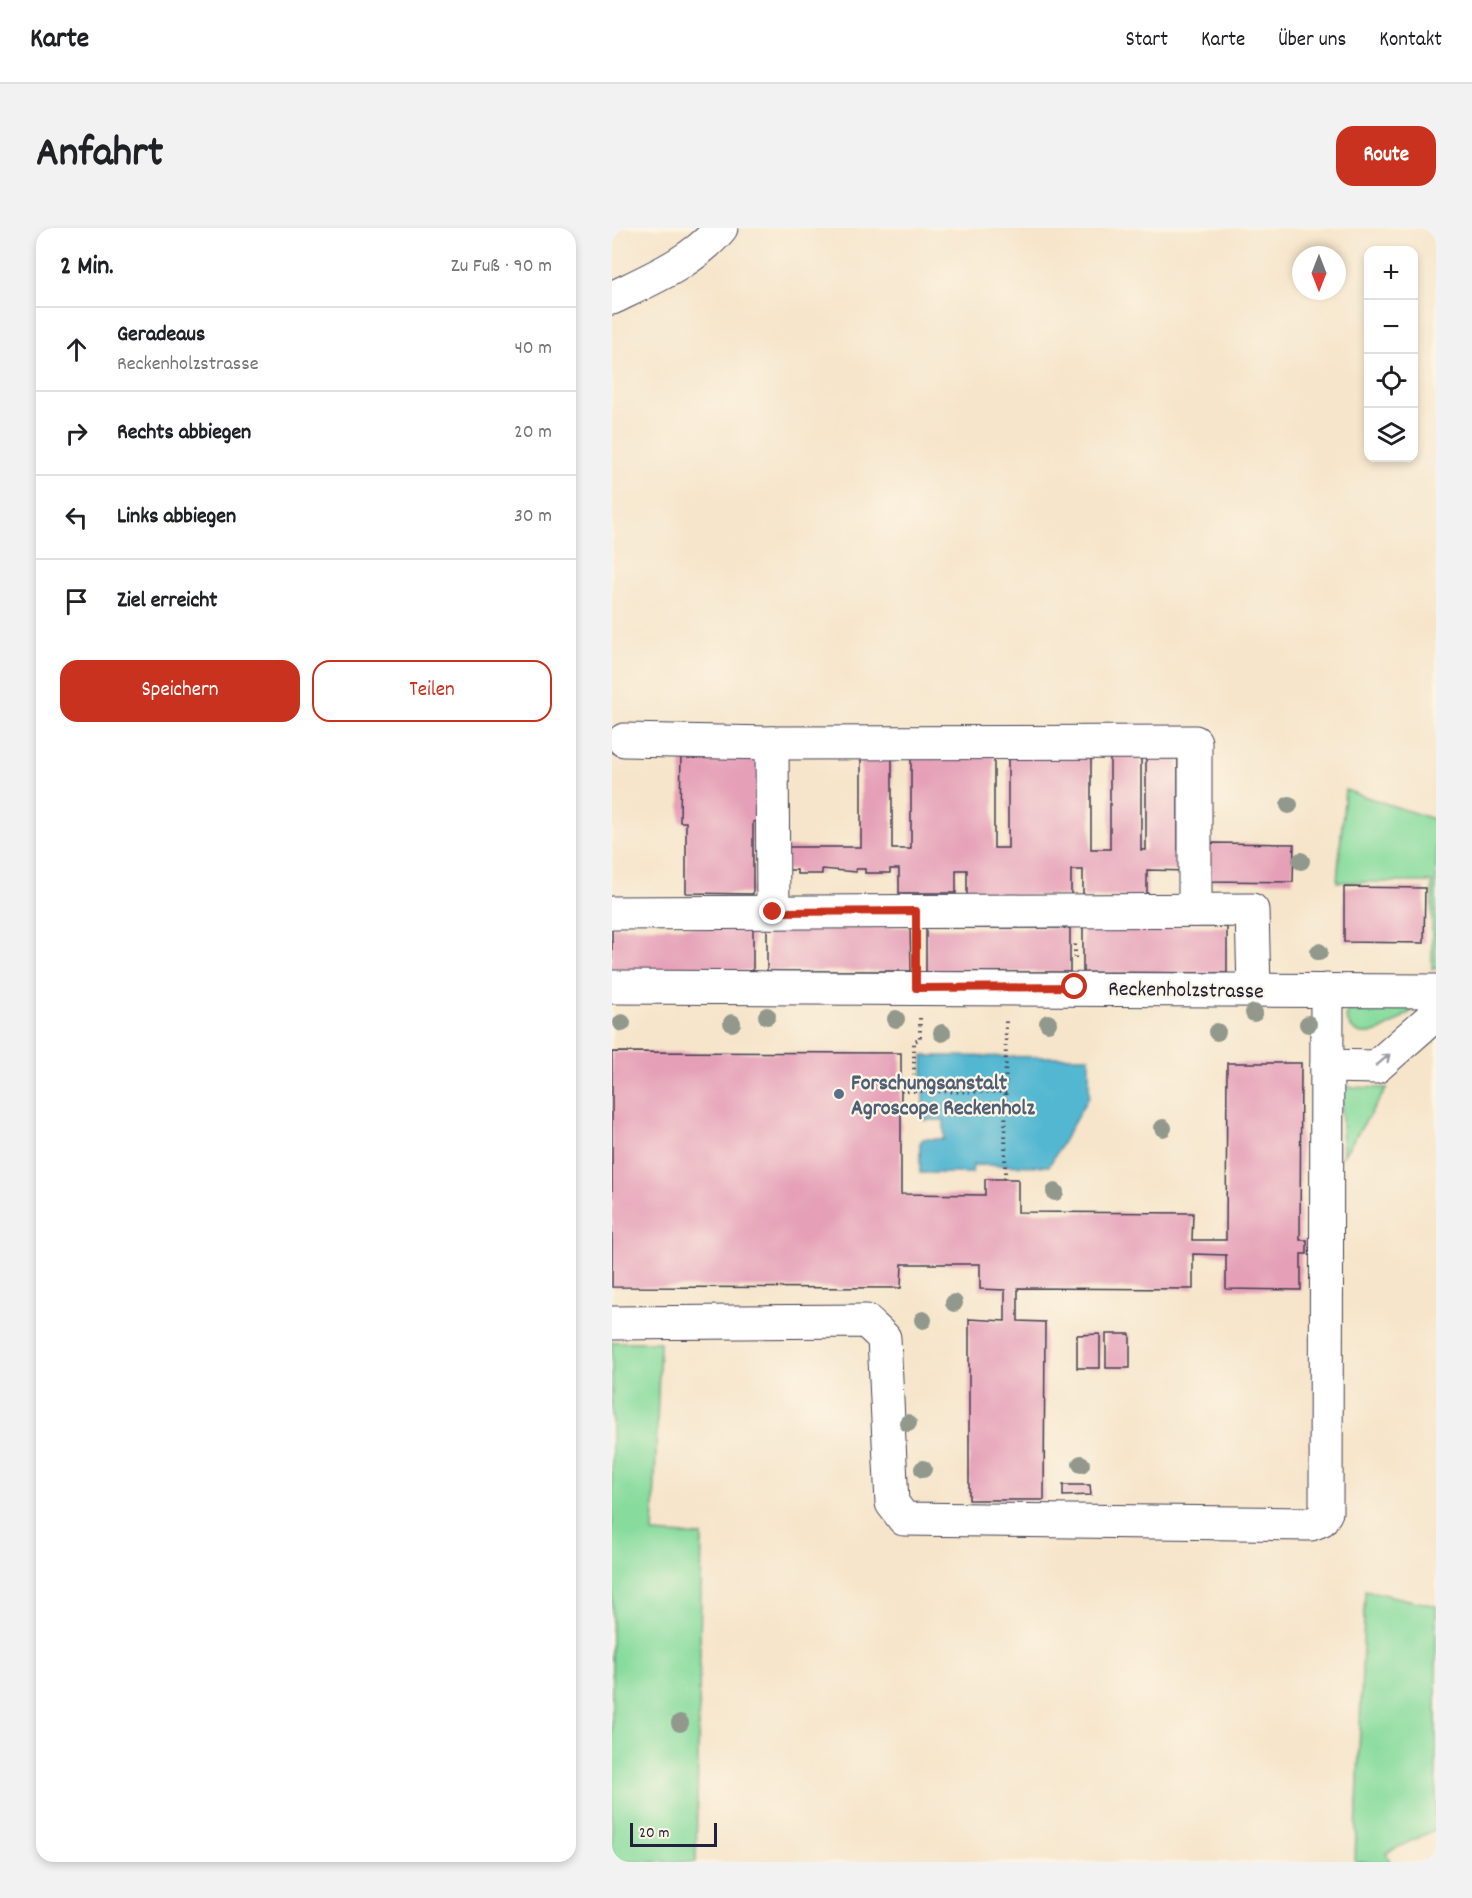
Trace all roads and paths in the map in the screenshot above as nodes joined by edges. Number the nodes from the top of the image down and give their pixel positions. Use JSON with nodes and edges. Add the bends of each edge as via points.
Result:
{"nodes":[{"id":1,"x":721,"y":228,"type":"edge"},
{"id":2,"x":612,"y":298,"type":"edge"},
{"id":3,"x":624,"y":740,"type":"dead end"},
{"id":4,"x":772,"y":743,"type":"junction"},
{"id":5,"x":1195,"y":910,"type":"junction"},
{"id":6,"x":916,"y":911,"type":"junction"},
{"id":7,"x":1075,"y":911,"type":"junction"},
{"id":8,"x":773,"y":912,"type":"junction"},
{"id":9,"x":612,"y":913,"type":"edge"},
{"id":10,"x":612,"y":987,"type":"edge"},
{"id":11,"x":1075,"y":987,"type":"junction"},
{"id":12,"x":918,"y":988,"type":"junction"},
{"id":13,"x":1254,"y":989,"type":"junction"},
{"id":14,"x":1327,"y":990,"type":"junction"},
{"id":15,"x":1436,"y":991,"type":"edge"},
{"id":16,"x":1436,"y":1014,"type":"edge"},
{"id":17,"x":1006,"y":1056,"type":"dead end"},
{"id":18,"x":1327,"y":1066,"type":"junction"},
{"id":19,"x":901,"y":1091,"type":"dead end"},
{"id":20,"x":914,"y":1091,"type":"junction"},
{"id":21,"x":1006,"y":1092,"type":"junction"},
{"id":22,"x":1005,"y":1179,"type":"dead end"},
{"id":23,"x":612,"y":1323,"type":"edge"}],
"edges":[{"from":1,"to":2,"type":"street","via":[[707,246],[668,271]]},
{"from":3,"to":4,"type":"street"},
{"from":4,"to":5,"type":"street","via":[[1195,742]]},
{"from":4,"to":8,"type":"street"},
{"from":5,"to":7,"type":"street"},
{"from":5,"to":13,"type":"street","via":[[1252,910]]},
{"from":6,"to":7,"type":"street"},
{"from":6,"to":8,"type":"street"},
{"from":6,"to":12,"type":"path"},
{"from":7,"to":11,"type":"path"},
{"from":8,"to":9,"type":"street"},
{"from":10,"to":12,"type":"street","name":"Reckenholzstrasse"},
{"from":11,"to":12,"type":"street","name":"Reckenholzstrasse"},
{"from":11,"to":13,"type":"street","name":"Reckenholzstrasse"},
{"from":12,"to":20,"type":"path","via":[[920,1039],[914,1041]]},
{"from":13,"to":14,"type":"street","name":"Reckenholzstrasse"},
{"from":14,"to":15,"type":"street","name":"Reckenholzstrasse"},
{"from":14,"to":18,"type":"street"},
{"from":18,"to":16,"type":"street","one_way":true,"via":[[1376,1067]]},
{"from":17,"to":21,"type":"path"},
{"from":18,"to":23,"type":"street","via":[[1326,1512],[1322,1520],[1311,1524],[904,1519],[892,1503],[884,1338],[866,1321]]},
{"from":19,"to":20,"type":"path"},
{"from":20,"to":21,"type":"path"},
{"from":21,"to":22,"type":"path"}]}
